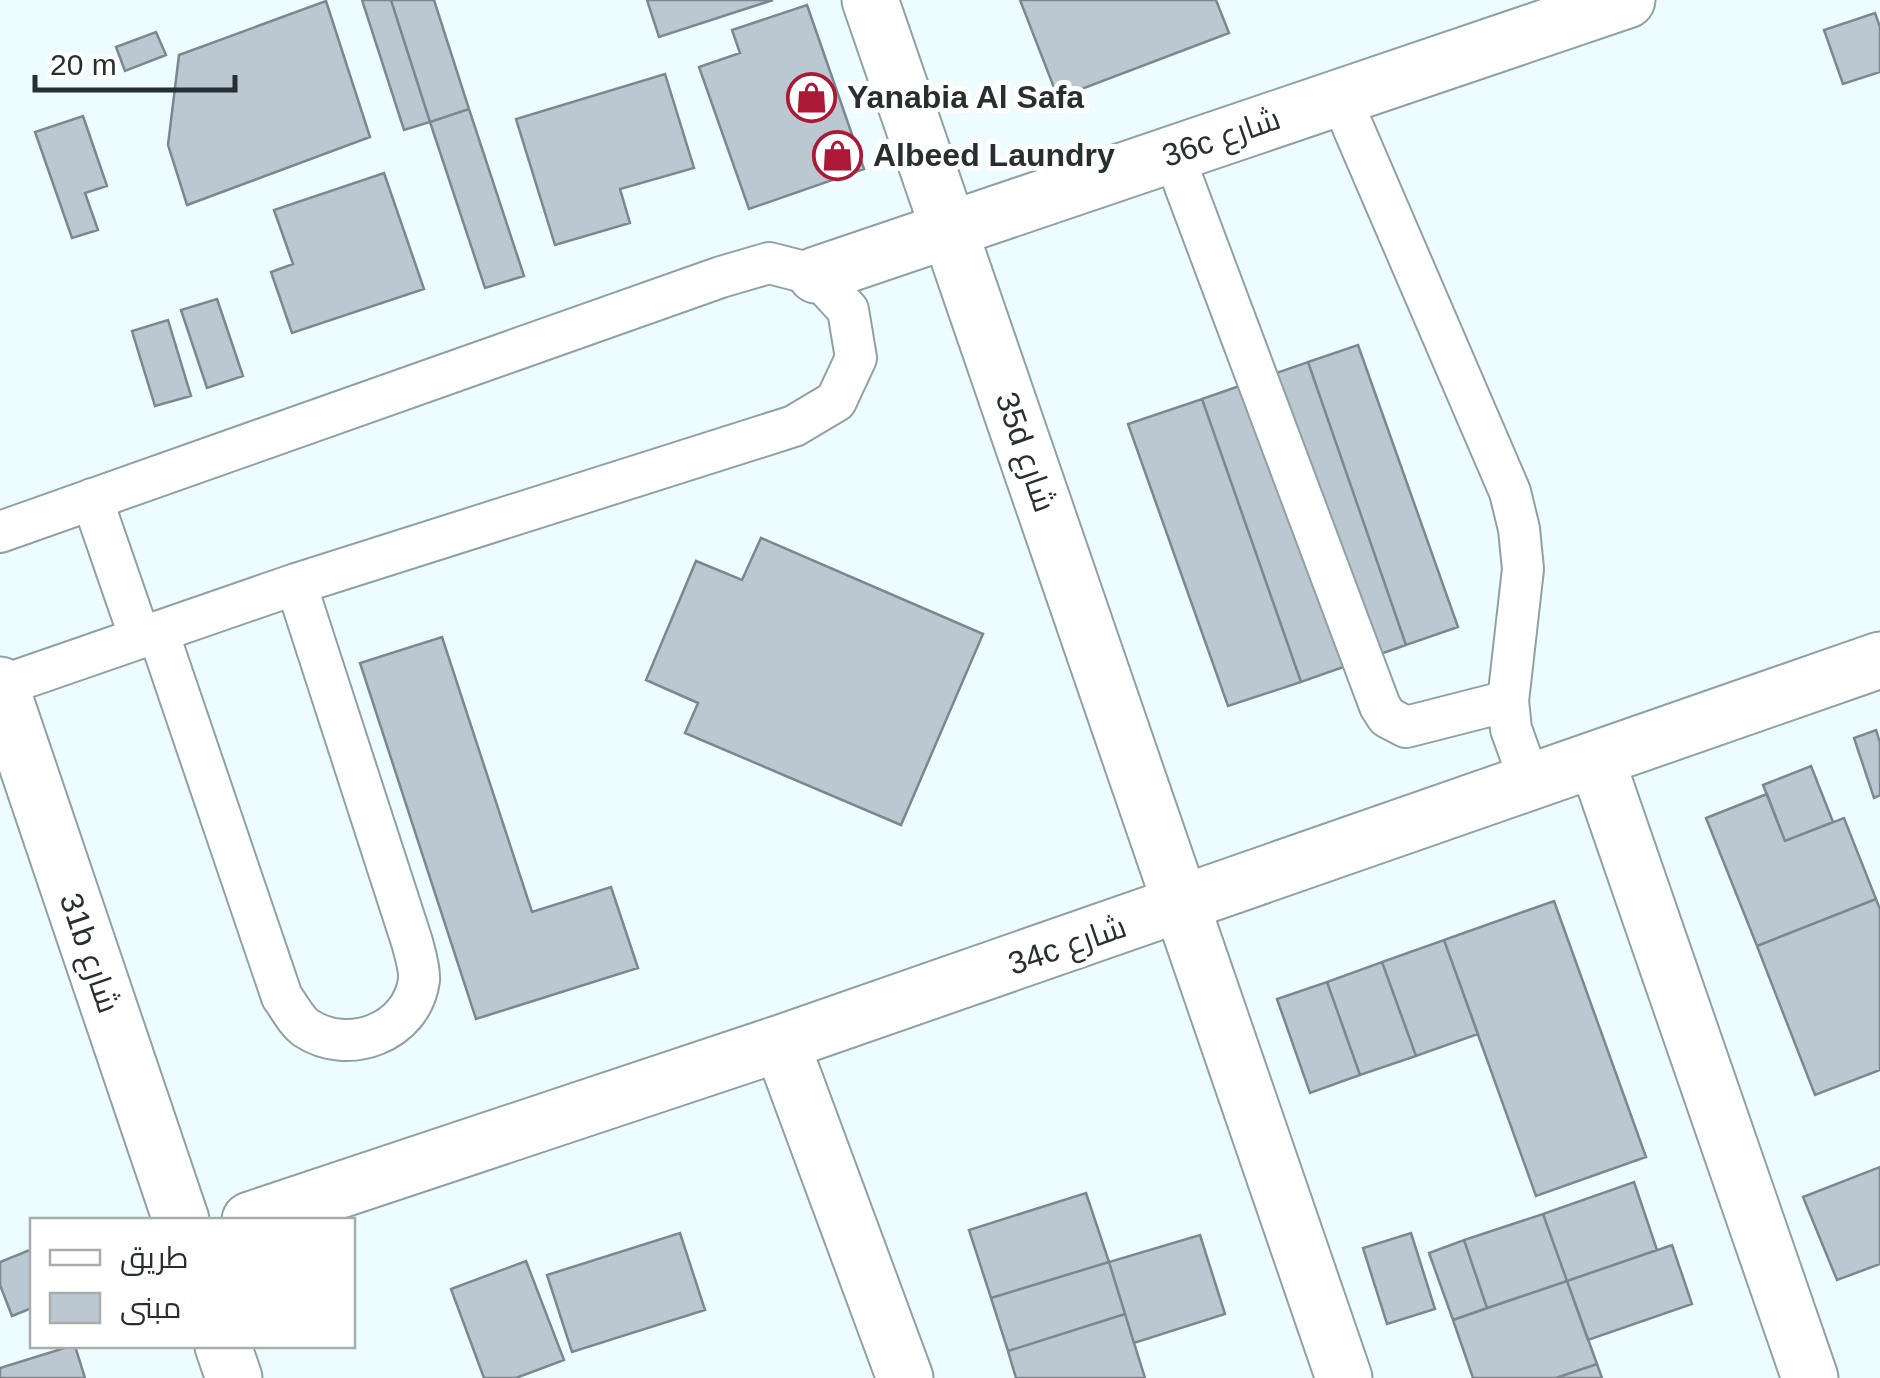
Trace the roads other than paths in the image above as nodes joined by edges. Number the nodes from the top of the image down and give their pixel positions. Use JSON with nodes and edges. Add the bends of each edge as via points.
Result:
{"nodes":[{"id":1,"x":870,"y":0,"type":"edge"},
{"id":2,"x":1627,"y":0,"type":"edge"},
{"id":3,"x":1340,"y":98,"type":"junction"},
{"id":4,"x":1172,"y":154,"type":"junction"},
{"id":5,"x":950,"y":229,"type":"junction"},
{"id":6,"x":816,"y":275,"type":"junction"},
{"id":7,"x":92,"y":498,"type":"junction"},
{"id":8,"x":0,"y":532,"type":"edge"},
{"id":9,"x":296,"y":584,"type":"junction"},
{"id":10,"x":149,"y":635,"type":"junction"},
{"id":11,"x":1880,"y":660,"type":"edge"},
{"id":12,"x":0,"y":686,"type":"edge"},
{"id":13,"x":1508,"y":701,"type":"junction"},
{"id":14,"x":1596,"y":759,"type":"junction"},
{"id":15,"x":1530,"y":782,"type":"junction"},
{"id":16,"x":1182,"y":905,"type":"junction"},
{"id":17,"x":781,"y":1043,"type":"junction"},
{"id":18,"x":180,"y":1218,"type":"edge"},
{"id":19,"x":256,"y":1218,"type":"edge"},
{"id":20,"x":224,"y":1348,"type":"edge"},
{"id":21,"x":234,"y":1378,"type":"edge"},
{"id":22,"x":905,"y":1378,"type":"edge"},
{"id":23,"x":1344,"y":1378,"type":"edge"},
{"id":24,"x":1810,"y":1378,"type":"edge"}],
"edges":[{"from":1,"to":5,"type":"street","name":"35d شارع"},
{"from":2,"to":3,"type":"street","name":"36c شارع"},
{"from":3,"to":4,"type":"street","name":"36c شارع"},
{"from":3,"to":13,"type":"lane","via":[[1510,492],[1524,569]]},
{"from":4,"to":5,"type":"street","name":"36c شارع"},
{"from":4,"to":13,"type":"lane","via":[[1386,717],[1406,727]]},
{"from":5,"to":6,"type":"street","name":"36c شارع"},
{"from":5,"to":16,"type":"street","name":"35d شارع"},
{"from":6,"to":7,"type":"lane","via":[[768,263],[721,277]]},
{"from":6,"to":9,"type":"lane","via":[[848,310],[856,358],[836,401],[794,426]]},
{"from":7,"to":8,"type":"lane"},
{"from":7,"to":10,"type":"lane"},
{"from":9,"to":10,"type":"lane"},
{"from":9,"to":10,"type":"lane","via":[[419,979],[406,1014],[376,1037],[338,1041],[304,1027],[282,997]]},
{"from":10,"to":12,"type":"lane"},
{"from":11,"to":14,"type":"street","name":"34c شارع"},
{"from":12,"to":18,"type":"street","name":"31b شارع"},
{"from":13,"to":15,"type":"lane"},
{"from":14,"to":15,"type":"street","name":"34c شارع"},
{"from":14,"to":24,"type":"street"},
{"from":15,"to":16,"type":"street","name":"34c شارع"},
{"from":16,"to":17,"type":"street","name":"34c شارع"},
{"from":16,"to":23,"type":"street","name":"35d شارع"},
{"from":17,"to":19,"type":"street","name":"34c شارع"},
{"from":17,"to":22,"type":"street"},
{"from":20,"to":21,"type":"street"}]}
